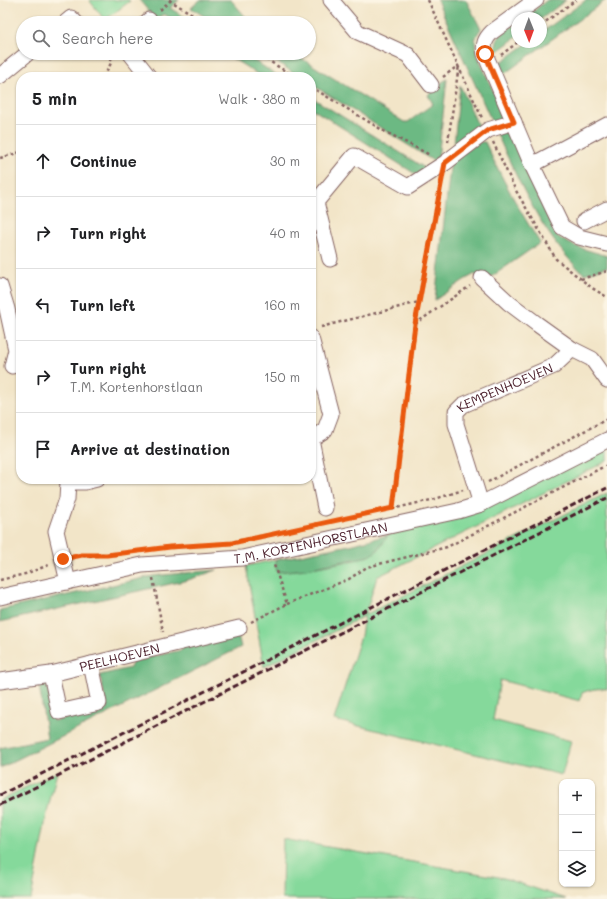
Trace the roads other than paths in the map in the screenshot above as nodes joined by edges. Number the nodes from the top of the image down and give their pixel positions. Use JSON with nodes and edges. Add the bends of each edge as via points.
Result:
{"nodes":[{"id":1,"x":331,"y":0,"type":"edge"},
{"id":2,"x":536,"y":0,"type":"edge"},
{"id":3,"x":19,"y":60,"type":"edge"},
{"id":4,"x":136,"y":60,"type":"edge"},
{"id":5,"x":145,"y":72,"type":"edge"},
{"id":6,"x":0,"y":76,"type":"edge"},
{"id":7,"x":431,"y":85,"type":"road end"},
{"id":8,"x":514,"y":122,"type":"junction"},
{"id":9,"x":607,"y":125,"type":"edge"},
{"id":10,"x":532,"y":164,"type":"junction"},
{"id":11,"x":607,"y":209,"type":"edge"},
{"id":12,"x":584,"y":222,"type":"dead end"},
{"id":13,"x":607,"y":244,"type":"edge"},
{"id":14,"x":330,"y":259,"type":"dead end"},
{"id":15,"x":482,"y":278,"type":"road end"},
{"id":16,"x":0,"y":286,"type":"edge"},
{"id":17,"x":14,"y":307,"type":"edge"},
{"id":18,"x":316,"y":338,"type":"edge"},
{"id":19,"x":572,"y":349,"type":"junction"},
{"id":20,"x":11,"y":369,"type":"edge"},
{"id":21,"x":607,"y":380,"type":"edge"},
{"id":22,"x":316,"y":436,"type":"edge"},
{"id":23,"x":607,"y":440,"type":"edge"},
{"id":24,"x":316,"y":464,"type":"edge"},
{"id":25,"x":67,"y":484,"type":"edge"},
{"id":26,"x":481,"y":504,"type":"junction"},
{"id":27,"x":325,"y":508,"type":"dead end"},
{"id":28,"x":68,"y":582,"type":"junction"},
{"id":29,"x":0,"y":597,"type":"edge"},
{"id":30,"x":239,"y":628,"type":"road end"},
{"id":31,"x":91,"y":664,"type":"junction"},
{"id":32,"x":51,"y":674,"type":"junction"},
{"id":33,"x":0,"y":681,"type":"edge"}],
"edges":[{"from":1,"to":7,"type":"street","via":[[358,32],[408,55]]},
{"from":2,"to":8,"type":"street","via":[[492,32],[483,46]]},
{"from":3,"to":6,"type":"street"},
{"from":4,"to":5,"type":"street"},
{"from":8,"to":10,"type":"street"},
{"from":8,"to":14,"type":"street","via":[[488,130],[408,187],[354,156],[316,202]]},
{"from":9,"to":10,"type":"street"},
{"from":10,"to":13,"type":"street","via":[[562,227],[579,237]]},
{"from":11,"to":12,"type":"street"},
{"from":15,"to":19,"type":"street","via":[[509,303]]},
{"from":16,"to":17,"type":"street"},
{"from":17,"to":20,"type":"street","via":[[16,350]]},
{"from":18,"to":22,"type":"street","via":[[331,414],[325,430]]},
{"from":19,"to":21,"type":"street","via":[[592,359]]},
{"from":19,"to":26,"type":"street","name":"KEMPENHOEVEN","via":[[554,366],[462,405],[456,412],[456,424]]},
{"from":23,"to":26,"type":"street","name":"T.M. KORTENHORSTLAAN"},
{"from":24,"to":27,"type":"street"},
{"from":25,"to":28,"type":"street","via":[[67,500],[56,531]]},
{"from":26,"to":28,"type":"street","name":"T.M. KORTENHORSTLAAN","via":[[269,553],[242,558],[142,565]]},
{"from":28,"to":29,"type":"street","name":"T.M. KORTENHORSTLAAN"},
{"from":30,"to":31,"type":"street","name":"PEELHOEVEN"},
{"from":31,"to":32,"type":"street","name":"PEELHOEVEN"},
{"from":31,"to":32,"type":"street","via":[[99,703],[59,712]]},
{"from":32,"to":33,"type":"street","name":"PEELHOEVEN"}]}
